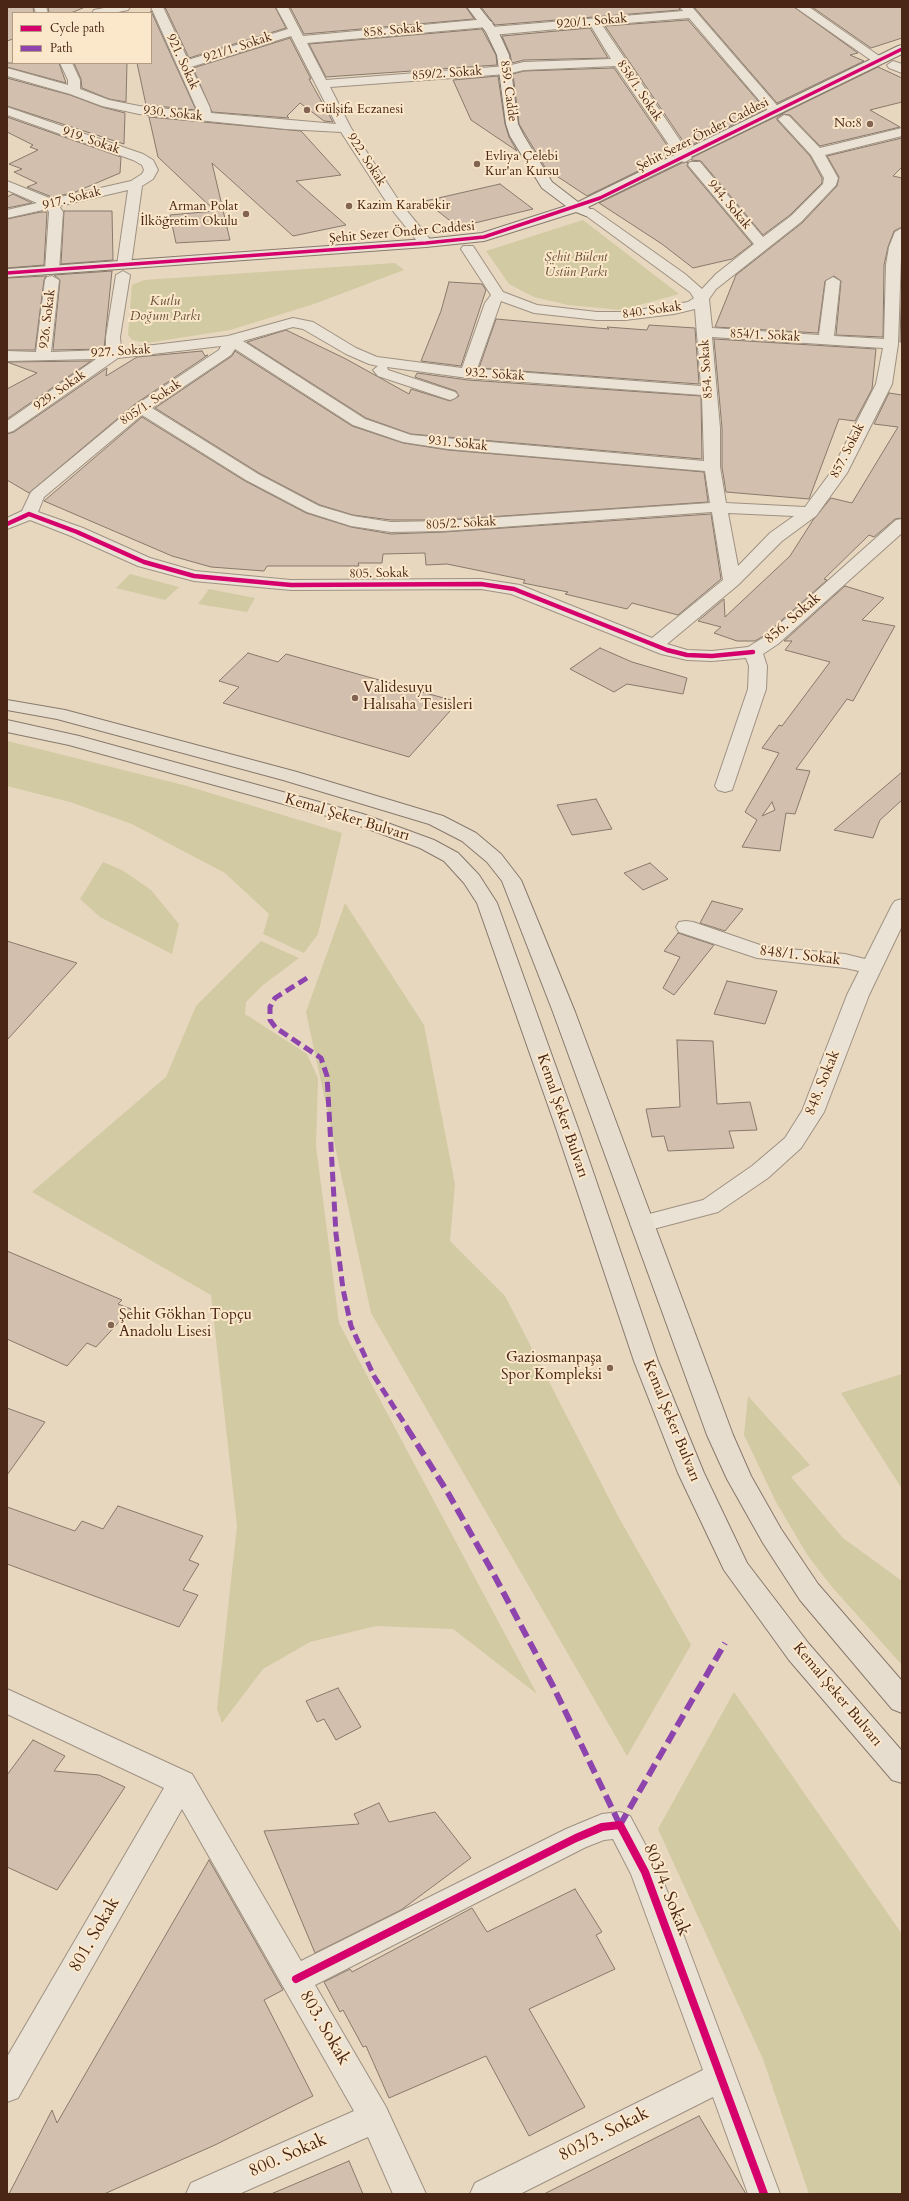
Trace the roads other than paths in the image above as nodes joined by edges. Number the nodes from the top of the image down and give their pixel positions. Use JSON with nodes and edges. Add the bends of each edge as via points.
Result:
{"nodes":[{"id":1,"x":124,"y":7,"type":"edge"},
{"id":2,"x":157,"y":7,"type":"edge"},
{"id":3,"x":282,"y":7,"type":"edge"},
{"id":4,"x":473,"y":7,"type":"edge"},
{"id":5,"x":801,"y":7,"type":"edge"},
{"id":6,"x":689,"y":10,"type":"edge"},
{"id":7,"x":102,"y":12,"type":"edge"},
{"id":8,"x":594,"y":22,"type":"junction"},
{"id":9,"x":489,"y":27,"type":"junction"},
{"id":10,"x":296,"y":35,"type":"junction"},
{"id":11,"x":902,"y":49,"type":"edge"},
{"id":12,"x":879,"y":60,"type":"junction"},
{"id":13,"x":619,"y":62,"type":"junction"},
{"id":14,"x":66,"y":64,"type":"edge"},
{"id":15,"x":899,"y":65,"type":"edge"},
{"id":16,"x":183,"y":66,"type":"junction"},
{"id":17,"x":507,"y":70,"type":"junction"},
{"id":18,"x":7,"y":72,"type":"edge"},
{"id":19,"x":322,"y":84,"type":"junction"},
{"id":20,"x":74,"y":91,"type":"junction"},
{"id":21,"x":7,"y":111,"type":"edge"},
{"id":22,"x":780,"y":115,"type":"junction"},
{"id":23,"x":202,"y":116,"type":"junction"},
{"id":24,"x":345,"y":128,"type":"junction"},
{"id":25,"x":902,"y":132,"type":"edge"},
{"id":26,"x":817,"y":153,"type":"junction"},
{"id":27,"x":690,"y":161,"type":"junction"},
{"id":28,"x":136,"y":184,"type":"junction"},
{"id":29,"x":7,"y":185,"type":"edge"},
{"id":30,"x":52,"y":204,"type":"junction"},
{"id":31,"x":583,"y":210,"type":"junction"},
{"id":32,"x":7,"y":214,"type":"edge"},
{"id":33,"x":902,"y":232,"type":"edge"},
{"id":34,"x":763,"y":246,"type":"junction"},
{"id":35,"x":429,"y":248,"type":"junction"},
{"id":36,"x":468,"y":249,"type":"junction"},
{"id":37,"x":123,"y":270,"type":"junction"},
{"id":38,"x":7,"y":273,"type":"edge"},
{"id":39,"x":52,"y":275,"type":"junction"},
{"id":40,"x":833,"y":280,"type":"dead end"},
{"id":41,"x":7,"y":283,"type":"edge"},
{"id":42,"x":498,"y":295,"type":"junction"},
{"id":43,"x":702,"y":299,"type":"junction"},
{"id":44,"x":704,"y":332,"type":"junction"},
{"id":45,"x":233,"y":340,"type":"junction"},
{"id":46,"x":826,"y":340,"type":"junction"},
{"id":47,"x":891,"y":344,"type":"junction"},
{"id":48,"x":114,"y":354,"type":"junction"},
{"id":49,"x":7,"y":356,"type":"edge"},
{"id":50,"x":43,"y":357,"type":"junction"},
{"id":51,"x":374,"y":361,"type":"junction"},
{"id":52,"x":468,"y":373,"type":"junction"},
{"id":53,"x":708,"y":391,"type":"junction"},
{"id":54,"x":450,"y":395,"type":"dead end"},
{"id":55,"x":140,"y":408,"type":"junction"},
{"id":56,"x":7,"y":428,"type":"edge"},
{"id":57,"x":712,"y":467,"type":"junction"},
{"id":58,"x":718,"y":507,"type":"junction"},
{"id":59,"x":810,"y":512,"type":"junction"},
{"id":60,"x":29,"y":514,"type":"junction"},
{"id":61,"x":7,"y":524,"type":"edge"},
{"id":62,"x":902,"y":524,"type":"edge"},
{"id":63,"x":732,"y":581,"type":"junction"},
{"id":64,"x":653,"y":646,"type":"junction"},
{"id":65,"x":753,"y":652,"type":"junction"},
{"id":66,"x":7,"y":705,"type":"edge"},
{"id":67,"x":7,"y":726,"type":"edge"},
{"id":68,"x":725,"y":786,"type":"dead end"},
{"id":69,"x":902,"y":905,"type":"edge"},
{"id":70,"x":686,"y":927,"type":"dead end"},
{"id":71,"x":870,"y":968,"type":"junction"},
{"id":72,"x":642,"y":1224,"type":"junction"},
{"id":73,"x":7,"y":1701,"type":"edge"},
{"id":74,"x":902,"y":1701,"type":"edge"},
{"id":75,"x":902,"y":1771,"type":"edge"},
{"id":76,"x":182,"y":1783,"type":"junction"},
{"id":77,"x":296,"y":1979,"type":"junction"},
{"id":78,"x":721,"y":2077,"type":"junction"},
{"id":79,"x":7,"y":2087,"type":"edge"},
{"id":80,"x":375,"y":2118,"type":"junction"},
{"id":81,"x":202,"y":2194,"type":"edge"},
{"id":82,"x":410,"y":2194,"type":"edge"},
{"id":83,"x":486,"y":2194,"type":"edge"},
{"id":84,"x":764,"y":2194,"type":"edge"}],
"edges":[{"from":1,"to":7,"type":"street"},
{"from":2,"to":16,"type":"street","name":"921. Sokak"},
{"from":3,"to":10,"type":"street","name":"922. Sokak"},
{"from":4,"to":9,"type":"street","name":"859. Cadde"},
{"from":5,"to":12,"type":"street"},
{"from":6,"to":8,"type":"street","name":"920/1. Sokak"},
{"from":6,"to":22,"type":"street","name":"840. Sokak"},
{"from":8,"to":9,"type":"street","name":"920/1. Sokak"},
{"from":8,"to":13,"type":"street","name":"858/1. Sokak"},
{"from":9,"to":10,"type":"street","name":"858. Sokak"},
{"from":9,"to":17,"type":"street","name":"859. Cadde","via":[[502,50]]},
{"from":10,"to":16,"type":"street","name":"921/1. Sokak"},
{"from":10,"to":19,"type":"street","name":"922. Sokak"},
{"from":11,"to":12,"type":"street","name":"Şehit Sezer Önder Caddesi"},
{"from":12,"to":15,"type":"street"},
{"from":12,"to":22,"type":"street","name":"Şehit Sezer Önder Caddesi"},
{"from":13,"to":17,"type":"street","name":"859/2. Sokak","via":[[524,66]]},
{"from":13,"to":27,"type":"street","name":"858/1. Sokak"},
{"from":14,"to":20,"type":"street","via":[[74,80]]},
{"from":15,"to":22,"type":"street","name":"Şehit Sezer Önder Caddesi"},
{"from":16,"to":23,"type":"street","name":"921. Sokak","via":[[204,108],[205,113]]},
{"from":17,"to":19,"type":"street","name":"859/2. Sokak"},
{"from":17,"to":31,"type":"street","name":"859. Cadde","via":[[512,124],[517,136],[547,185]]},
{"from":18,"to":20,"type":"street","name":"930. Sokak"},
{"from":19,"to":24,"type":"street","name":"922. Sokak"},
{"from":20,"to":23,"type":"street","name":"930. Sokak","via":[[106,103],[139,110]]},
{"from":21,"to":28,"type":"street","name":"919. Sokak","via":[[82,139],[138,156],[148,163],[151,170],[148,176]]},
{"from":22,"to":26,"type":"street","name":"840. Sokak"},
{"from":22,"to":27,"type":"street","name":"Şehit Sezer Önder Caddesi"},
{"from":23,"to":24,"type":"street","name":"930. Sokak"},
{"from":24,"to":35,"type":"street","name":"922. Sokak","via":[[394,203]]},
{"from":25,"to":26,"type":"street"},
{"from":26,"to":34,"type":"street","name":"840. Sokak","via":[[831,178],[829,185],[796,219]]},
{"from":27,"to":31,"type":"street","name":"Şehit Sezer Önder Caddesi","via":[[630,196]]},
{"from":27,"to":34,"type":"street","name":"944. Sokak"},
{"from":28,"to":30,"type":"street","name":"917. Sokak"},
{"from":28,"to":37,"type":"street"},
{"from":29,"to":30,"type":"street"},
{"from":30,"to":32,"type":"street","name":"917. Sokak"},
{"from":30,"to":39,"type":"street","name":"926. Sokak","via":[[56,212]]},
{"from":31,"to":35,"type":"street","name":"Şehit Sezer Önder Caddesi","via":[[484,237]]},
{"from":31,"to":36,"type":"street","name":"Şehit Sezer Önder Caddesi","via":[[488,246]]},
{"from":31,"to":43,"type":"street","via":[[680,277],[695,289]]},
{"from":33,"to":47,"type":"street","name":"857. Sokak","via":[[893,265]]},
{"from":34,"to":43,"type":"street","name":"840. Sokak","via":[[711,286]]},
{"from":35,"to":36,"type":"street","name":"Şehit Sezer Önder Caddesi"},
{"from":35,"to":37,"type":"street","name":"Şehit Sezer Önder Caddesi"},
{"from":36,"to":42,"type":"street"},
{"from":37,"to":39,"type":"street","name":"Şehit Sezer Önder Caddesi"},
{"from":37,"to":48,"type":"street","via":[[113,337]]},
{"from":38,"to":39,"type":"street","name":"Şehit Sezer Önder Caddesi"},
{"from":39,"to":41,"type":"street","name":"Şehit Sezer Önder Caddesi"},
{"from":39,"to":50,"type":"street","name":"926. Sokak"},
{"from":40,"to":46,"type":"street"},
{"from":42,"to":43,"type":"street","name":"840. Sokak","via":[[534,309],[597,316],[625,316],[674,310],[693,305]]},
{"from":42,"to":52,"type":"street","via":[[492,303]]},
{"from":43,"to":44,"type":"street","name":"854. Sokak"},
{"from":44,"to":46,"type":"street","name":"854/1. Sokak"},
{"from":44,"to":53,"type":"street","name":"854. Sokak"},
{"from":45,"to":48,"type":"street","name":"927. Sokak"},
{"from":45,"to":51,"type":"street","name":"932. Sokak","via":[[293,322],[308,325],[351,351]]},
{"from":45,"to":55,"type":"street","name":"805/1. Sokak","via":[[226,352],[215,361]]},
{"from":45,"to":57,"type":"street","name":"931. Sokak","via":[[286,377],[359,422],[409,439]]},
{"from":46,"to":47,"type":"street","name":"854/1. Sokak"},
{"from":47,"to":59,"type":"street","name":"857. Sokak","via":[[884,384],[839,474]]},
{"from":48,"to":50,"type":"street","name":"927. Sokak"},
{"from":48,"to":56,"type":"street","name":"929. Sokak"},
{"from":49,"to":50,"type":"street","name":"927. Sokak"},
{"from":51,"to":52,"type":"street","name":"932. Sokak"},
{"from":51,"to":54,"type":"street","via":[[383,374]]},
{"from":52,"to":53,"type":"street","name":"932. Sokak"},
{"from":53,"to":57,"type":"street","name":"854. Sokak","via":[[712,428]]},
{"from":55,"to":58,"type":"street","name":"805/2. Sokak","via":[[270,486],[313,508],[351,521],[391,527],[444,526]]},
{"from":55,"to":60,"type":"street","name":"805/1. Sokak","via":[[37,495]]},
{"from":57,"to":58,"type":"street","name":"854. Sokak"},
{"from":58,"to":59,"type":"street","name":"805/2. Sokak"},
{"from":58,"to":63,"type":"street","name":"854. Sokak"},
{"from":59,"to":63,"type":"street","name":"857. Sokak","via":[[776,537]]},
{"from":60,"to":61,"type":"street"},
{"from":60,"to":64,"type":"street","name":"805. Sokak","via":[[144,562],[194,576],[292,585],[481,584],[514,588]]},
{"from":62,"to":65,"type":"street","name":"856. Sokak","via":[[772,640]]},
{"from":63,"to":64,"type":"street","name":"857. Sokak"},
{"from":64,"to":65,"type":"street","name":"805. Sokak","via":[[687,655],[712,656]]},
{"from":65,"to":68,"type":"street","name":"856. Sokak","via":[[758,666],[757,689]]},
{"from":66,"to":72,"type":"main road","name":"Kemal Şeker Bulvarı","via":[[58,714],[290,776],[436,820],[469,837],[494,858],[511,880],[564,1012]]},
{"from":67,"to":75,"type":"main road","name":"Kemal Şeker Bulvarı","via":[[72,740],[356,818],[427,844],[451,857],[472,879],[487,903],[646,1361],[691,1473],[737,1570],[799,1652]]},
{"from":69,"to":71,"type":"street","name":"848. Sokak"},
{"from":70,"to":71,"type":"street","name":"848/1. Sokak","via":[[764,953],[845,961]]},
{"from":71,"to":72,"type":"street","name":"848. Sokak","via":[[814,1112],[793,1143],[760,1172],[710,1206]]},
{"from":72,"to":74,"type":"main road","name":"Kemal Şeker Bulvarı","via":[[720,1435],[740,1479],[772,1536],[809,1592]]},
{"from":73,"to":76,"type":"street"},
{"from":76,"to":77,"type":"street","name":"803. Sokak"},
{"from":76,"to":79,"type":"street","name":"801. Sokak"},
{"from":77,"to":78,"type":"street","name":"803/4. Sokak","via":[[576,1838],[602,1828],[620,1825],[644,1872]]},
{"from":77,"to":80,"type":"street","name":"803. Sokak"},
{"from":78,"to":83,"type":"street","name":"803/3. Sokak"},
{"from":78,"to":84,"type":"street","name":"803/4. Sokak"},
{"from":80,"to":81,"type":"street","name":"800. Sokak"},
{"from":80,"to":82,"type":"street","name":"803. Sokak"}]}
